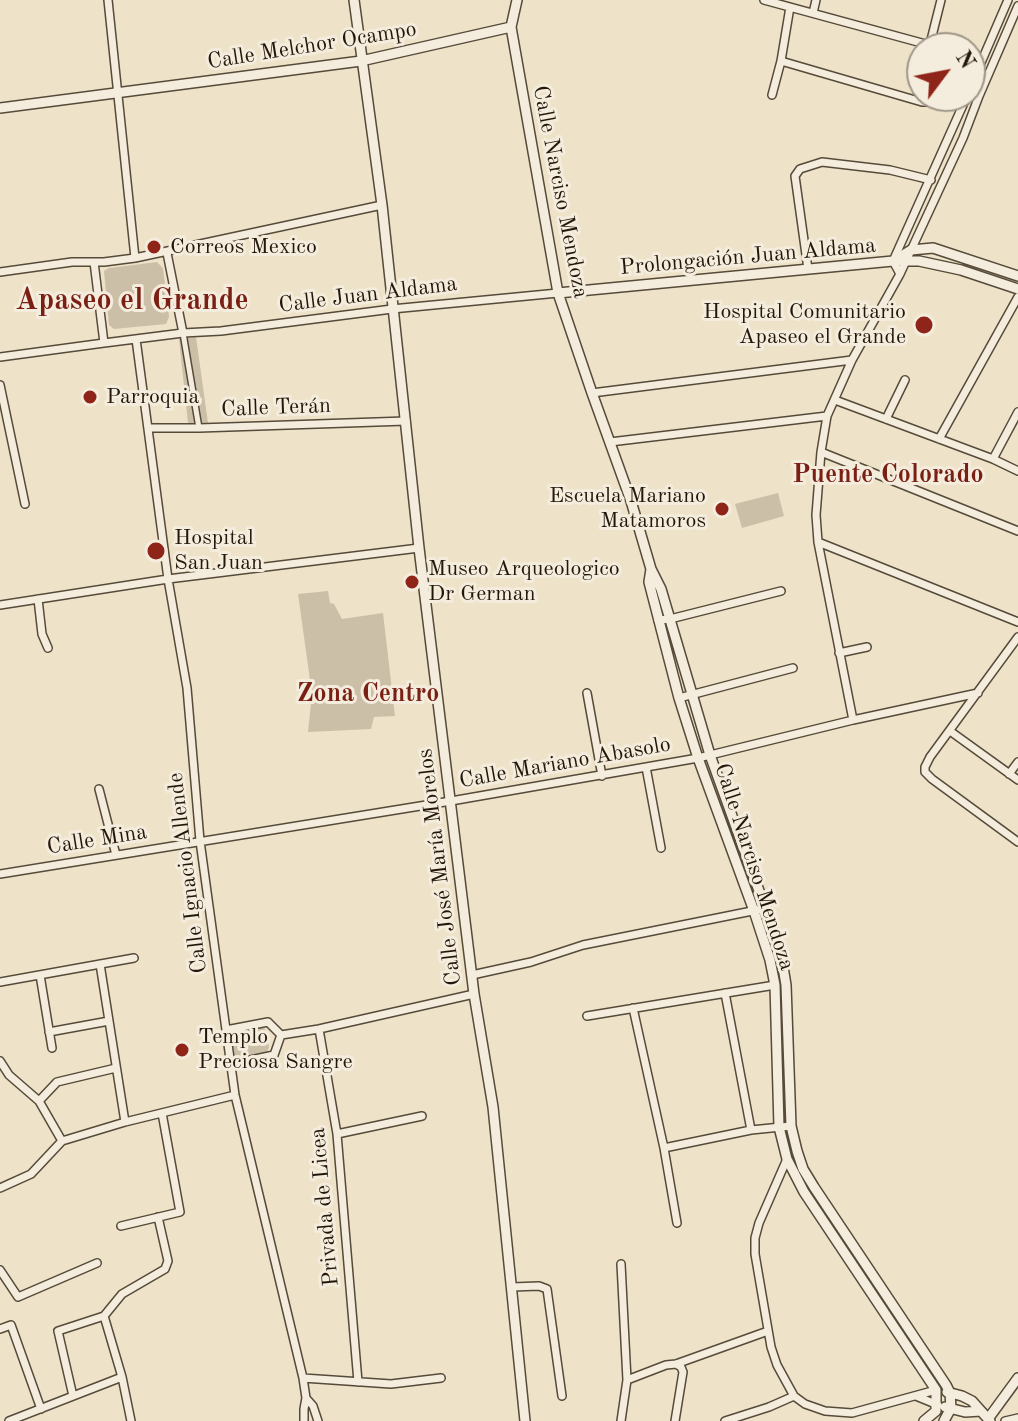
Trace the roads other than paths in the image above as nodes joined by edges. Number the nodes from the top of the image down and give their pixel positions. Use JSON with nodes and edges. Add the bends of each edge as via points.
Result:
{"nodes":[{"id":1,"x":108,"y":0,"type":"edge"},
{"id":2,"x":354,"y":0,"type":"edge"},
{"id":3,"x":517,"y":0,"type":"edge"},
{"id":4,"x":764,"y":0,"type":"edge"},
{"id":5,"x":816,"y":0,"type":"edge"},
{"id":6,"x":941,"y":0,"type":"edge"},
{"id":7,"x":1008,"y":0,"type":"edge"},
{"id":8,"x":1018,"y":6,"type":"edge"},
{"id":9,"x":790,"y":7,"type":"junction"},
{"id":10,"x":813,"y":13,"type":"junction"},
{"id":11,"x":511,"y":27,"type":"junction"},
{"id":12,"x":933,"y":32,"type":"edge"},
{"id":13,"x":906,"y":38,"type":"edge"},
{"id":14,"x":986,"y":53,"type":"edge"},
{"id":15,"x":361,"y":61,"type":"junction"},
{"id":16,"x":781,"y":61,"type":"junction"},
{"id":17,"x":986,"y":80,"type":"edge"},
{"id":18,"x":117,"y":93,"type":"junction"},
{"id":19,"x":772,"y":95,"type":"dead end"},
{"id":20,"x":906,"y":97,"type":"edge"},
{"id":21,"x":0,"y":108,"type":"edge"},
{"id":22,"x":961,"y":112,"type":"edge"},
{"id":23,"x":967,"y":112,"type":"edge"},
{"id":24,"x":931,"y":180,"type":"junction"},
{"id":25,"x":382,"y":205,"type":"junction"},
{"id":26,"x":911,"y":250,"type":"junction"},
{"id":27,"x":167,"y":253,"type":"junction"},
{"id":28,"x":135,"y":258,"type":"junction"},
{"id":29,"x":893,"y":261,"type":"junction"},
{"id":30,"x":94,"y":262,"type":"junction"},
{"id":31,"x":905,"y":262,"type":"junction"},
{"id":32,"x":808,"y":269,"type":"junction"},
{"id":33,"x":0,"y":272,"type":"edge"},
{"id":34,"x":900,"y":274,"type":"junction"},
{"id":35,"x":1018,"y":276,"type":"edge"},
{"id":36,"x":1018,"y":289,"type":"edge"},
{"id":37,"x":558,"y":293,"type":"junction"},
{"id":38,"x":1018,"y":297,"type":"edge"},
{"id":39,"x":392,"y":309,"type":"junction"},
{"id":40,"x":183,"y":333,"type":"junction"},
{"id":41,"x":136,"y":339,"type":"junction"},
{"id":42,"x":104,"y":343,"type":"junction"},
{"id":43,"x":0,"y":357,"type":"edge"},
{"id":44,"x":852,"y":360,"type":"junction"},
{"id":45,"x":905,"y":380,"type":"dead end"},
{"id":46,"x":0,"y":385,"type":"edge"},
{"id":47,"x":592,"y":393,"type":"junction"},
{"id":48,"x":835,"y":400,"type":"junction"},
{"id":49,"x":1018,"y":412,"type":"edge"},
{"id":50,"x":827,"y":416,"type":"junction"},
{"id":51,"x":886,"y":419,"type":"junction"},
{"id":52,"x":406,"y":421,"type":"junction"},
{"id":53,"x":148,"y":428,"type":"junction"},
{"id":54,"x":199,"y":428,"type":"junction"},
{"id":55,"x":939,"y":439,"type":"junction"},
{"id":56,"x":610,"y":442,"type":"junction"},
{"id":57,"x":821,"y":452,"type":"junction"},
{"id":58,"x":993,"y":459,"type":"junction"},
{"id":59,"x":1018,"y":471,"type":"edge"},
{"id":60,"x":25,"y":504,"type":"dead end"},
{"id":61,"x":1018,"y":531,"type":"edge"},
{"id":62,"x":818,"y":542,"type":"junction"},
{"id":63,"x":419,"y":548,"type":"junction"},
{"id":64,"x":651,"y":569,"type":"junction"},
{"id":65,"x":168,"y":579,"type":"junction"},
{"id":66,"x":781,"y":591,"type":"dead end"},
{"id":67,"x":38,"y":599,"type":"junction"},
{"id":68,"x":0,"y":605,"type":"edge"},
{"id":69,"x":670,"y":619,"type":"junction"},
{"id":70,"x":658,"y":620,"type":"junction"},
{"id":71,"x":1018,"y":622,"type":"edge"},
{"id":72,"x":1018,"y":637,"type":"edge"},
{"id":73,"x":867,"y":647,"type":"dead end"},
{"id":74,"x":48,"y":648,"type":"dead end"},
{"id":75,"x":839,"y":653,"type":"junction"},
{"id":76,"x":793,"y":668,"type":"dead end"},
{"id":77,"x":587,"y":693,"type":"dead end"},
{"id":78,"x":978,"y":693,"type":"junction"},
{"id":79,"x":692,"y":695,"type":"junction"},
{"id":80,"x":679,"y":698,"type":"junction"},
{"id":81,"x":853,"y":720,"type":"junction"},
{"id":82,"x":950,"y":731,"type":"junction"},
{"id":83,"x":710,"y":755,"type":"junction"},
{"id":84,"x":698,"y":758,"type":"junction"},
{"id":85,"x":1018,"y":762,"type":"edge"},
{"id":86,"x":646,"y":767,"type":"junction"},
{"id":87,"x":1009,"y":774,"type":"junction"},
{"id":88,"x":602,"y":776,"type":"junction"},
{"id":89,"x":1018,"y":780,"type":"edge"},
{"id":90,"x":99,"y":789,"type":"dead end"},
{"id":91,"x":451,"y":801,"type":"junction"},
{"id":92,"x":200,"y":841,"type":"junction"},
{"id":93,"x":1018,"y":842,"type":"edge"},
{"id":94,"x":661,"y":848,"type":"dead end"},
{"id":95,"x":116,"y":855,"type":"junction"},
{"id":96,"x":0,"y":874,"type":"edge"},
{"id":97,"x":767,"y":908,"type":"junction"},
{"id":98,"x":754,"y":911,"type":"junction"},
{"id":99,"x":134,"y":958,"type":"dead end"},
{"id":100,"x":100,"y":964,"type":"junction"},
{"id":101,"x":40,"y":975,"type":"junction"},
{"id":102,"x":472,"y":975,"type":"junction"},
{"id":103,"x":0,"y":982,"type":"edge"},
{"id":104,"x":775,"y":985,"type":"junction"},
{"id":105,"x":725,"y":993,"type":"junction"},
{"id":106,"x":474,"y":994,"type":"junction"},
{"id":107,"x":633,"y":1008,"type":"junction"},
{"id":108,"x":587,"y":1016,"type":"dead end"},
{"id":109,"x":109,"y":1021,"type":"junction"},
{"id":110,"x":319,"y":1029,"type":"junction"},
{"id":111,"x":226,"y":1030,"type":"junction"},
{"id":112,"x":49,"y":1032,"type":"junction"},
{"id":113,"x":281,"y":1035,"type":"junction"},
{"id":114,"x":52,"y":1048,"type":"dead end"},
{"id":115,"x":0,"y":1061,"type":"edge"},
{"id":116,"x":232,"y":1064,"type":"junction"},
{"id":117,"x":116,"y":1068,"type":"junction"},
{"id":118,"x":235,"y":1095,"type":"junction"},
{"id":119,"x":39,"y":1101,"type":"junction"},
{"id":120,"x":162,"y":1113,"type":"junction"},
{"id":121,"x":422,"y":1116,"type":"dead end"},
{"id":122,"x":125,"y":1122,"type":"junction"},
{"id":123,"x":791,"y":1126,"type":"junction"},
{"id":124,"x":779,"y":1127,"type":"junction"},
{"id":125,"x":751,"y":1130,"type":"junction"},
{"id":126,"x":337,"y":1134,"type":"junction"},
{"id":127,"x":62,"y":1141,"type":"junction"},
{"id":128,"x":664,"y":1148,"type":"junction"},
{"id":129,"x":787,"y":1159,"type":"junction"},
{"id":130,"x":0,"y":1188,"type":"edge"},
{"id":131,"x":158,"y":1217,"type":"junction"},
{"id":132,"x":677,"y":1223,"type":"dead end"},
{"id":133,"x":121,"y":1226,"type":"dead end"},
{"id":134,"x":97,"y":1263,"type":"dead end"},
{"id":135,"x":621,"y":1264,"type":"dead end"},
{"id":136,"x":0,"y":1270,"type":"edge"},
{"id":137,"x":512,"y":1287,"type":"junction"},
{"id":138,"x":104,"y":1316,"type":"junction"},
{"id":139,"x":0,"y":1329,"type":"edge"},
{"id":140,"x":768,"y":1331,"type":"junction"},
{"id":141,"x":676,"y":1364,"type":"junction"},
{"id":142,"x":122,"y":1377,"type":"junction"},
{"id":143,"x":303,"y":1378,"type":"junction"},
{"id":144,"x":441,"y":1378,"type":"dead end"},
{"id":145,"x":1018,"y":1378,"type":"edge"},
{"id":146,"x":627,"y":1380,"type":"junction"},
{"id":147,"x":358,"y":1382,"type":"junction"},
{"id":148,"x":936,"y":1390,"type":"junction"},
{"id":149,"x":950,"y":1393,"type":"junction"},
{"id":150,"x":73,"y":1396,"type":"junction"},
{"id":151,"x":562,"y":1396,"type":"dead end"},
{"id":152,"x":794,"y":1396,"type":"junction"},
{"id":153,"x":916,"y":1396,"type":"junction"},
{"id":154,"x":306,"y":1398,"type":"junction"},
{"id":155,"x":938,"y":1405,"type":"junction"},
{"id":156,"x":951,"y":1408,"type":"junction"},
{"id":157,"x":41,"y":1409,"type":"junction"},
{"id":158,"x":986,"y":1417,"type":"edge"},
{"id":159,"x":1018,"y":1418,"type":"edge"},
{"id":160,"x":9,"y":1421,"type":"edge"},
{"id":161,"x":131,"y":1421,"type":"edge"},
{"id":162,"x":304,"y":1421,"type":"edge"},
{"id":163,"x":318,"y":1421,"type":"edge"},
{"id":164,"x":525,"y":1421,"type":"edge"},
{"id":165,"x":621,"y":1421,"type":"edge"},
{"id":166,"x":675,"y":1421,"type":"edge"},
{"id":167,"x":725,"y":1421,"type":"edge"},
{"id":168,"x":924,"y":1421,"type":"edge"},
{"id":169,"x":944,"y":1421,"type":"edge"},
{"id":170,"x":1005,"y":1421,"type":"edge"}],
"edges":[{"from":1,"to":18,"type":"street"},
{"from":2,"to":15,"type":"street","name":"Calle José María Morelos"},
{"from":3,"to":11,"type":"street","name":"Calle Narciso Mendoza"},
{"from":4,"to":9,"type":"street"},
{"from":5,"to":10,"type":"street"},
{"from":6,"to":12,"type":"street"},
{"from":7,"to":14,"type":"street"},
{"from":8,"to":17,"type":"street"},
{"from":9,"to":10,"type":"street"},
{"from":9,"to":16,"type":"street"},
{"from":10,"to":13,"type":"street"},
{"from":11,"to":15,"type":"street","name":"Calle Melchor Ocampo"},
{"from":11,"to":37,"type":"street","name":"Calle Narciso Mendoza"},
{"from":15,"to":18,"type":"street","name":"Calle Melchor Ocampo"},
{"from":15,"to":25,"type":"street","name":"Calle José María Morelos"},
{"from":16,"to":19,"type":"street"},
{"from":16,"to":20,"type":"street"},
{"from":18,"to":21,"type":"street","name":"Calle Melchor Ocampo"},
{"from":18,"to":28,"type":"street"},
{"from":22,"to":24,"type":"street"},
{"from":23,"to":26,"type":"street","via":[[963,138]]},
{"from":24,"to":29,"type":"street"},
{"from":24,"to":32,"type":"street","via":[[835,163],[800,169],[795,176]]},
{"from":25,"to":27,"type":"street"},
{"from":25,"to":39,"type":"street","name":"Calle José María Morelos"},
{"from":26,"to":29,"type":"street","name":"Prolongación Juan Aldama"},
{"from":26,"to":31,"type":"street"},
{"from":26,"to":35,"type":"street","via":[[943,250]]},
{"from":27,"to":28,"type":"street"},
{"from":27,"to":40,"type":"street"},
{"from":28,"to":30,"type":"street"},
{"from":29,"to":31,"type":"street","name":"Prolongación Juan Aldama"},
{"from":29,"to":32,"type":"street","name":"Prolongación Juan Aldama"},
{"from":29,"to":34,"type":"street"},
{"from":30,"to":33,"type":"street"},
{"from":30,"to":42,"type":"street"},
{"from":31,"to":34,"type":"street"},
{"from":31,"to":36,"type":"street","name":"Prolongación Juan Aldama","via":[[961,270]]},
{"from":32,"to":37,"type":"street","name":"Prolongación Juan Aldama"},
{"from":34,"to":44,"type":"street"},
{"from":37,"to":39,"type":"street","name":"Calle Juan Aldama"},
{"from":37,"to":47,"type":"street","name":"Calle Narciso Mendoza"},
{"from":38,"to":55,"type":"street"},
{"from":39,"to":40,"type":"street","name":"Calle Juan Aldama"},
{"from":39,"to":52,"type":"street","name":"Calle José María Morelos"},
{"from":40,"to":41,"type":"street","name":"Calle Juan Aldama"},
{"from":40,"to":54,"type":"street"},
{"from":41,"to":42,"type":"street","name":"Calle Juan Aldama"},
{"from":41,"to":53,"type":"street","name":"Calle Ignacio Allende"},
{"from":42,"to":43,"type":"street","name":"Calle Juan Aldama"},
{"from":44,"to":47,"type":"street"},
{"from":44,"to":48,"type":"street"},
{"from":45,"to":51,"type":"street"},
{"from":46,"to":60,"type":"street"},
{"from":47,"to":56,"type":"street","name":"Calle Narciso Mendoza"},
{"from":48,"to":50,"type":"street"},
{"from":48,"to":51,"type":"street"},
{"from":49,"to":58,"type":"street"},
{"from":50,"to":56,"type":"street"},
{"from":50,"to":57,"type":"street"},
{"from":51,"to":55,"type":"street"},
{"from":52,"to":54,"type":"street","name":"Calle Terán"},
{"from":52,"to":63,"type":"street","name":"Calle José María Morelos"},
{"from":53,"to":54,"type":"street","name":"Calle Terán"},
{"from":53,"to":65,"type":"street","name":"Calle Ignacio Allende"},
{"from":55,"to":58,"type":"street"},
{"from":56,"to":64,"type":"street","name":"Calle Narciso Mendoza"},
{"from":57,"to":61,"type":"street"},
{"from":57,"to":62,"type":"street"},
{"from":58,"to":59,"type":"street"},
{"from":62,"to":71,"type":"street"},
{"from":62,"to":75,"type":"street"},
{"from":63,"to":65,"type":"street"},
{"from":63,"to":91,"type":"street","name":"Calle José María Morelos"},
{"from":64,"to":69,"type":"street","name":"Calle Narciso Mendoza"},
{"from":64,"to":70,"type":"street","name":"Calle Narciso Mendoza"},
{"from":65,"to":67,"type":"street"},
{"from":65,"to":92,"type":"street","name":"Calle Ignacio Allende","via":[[187,688]]},
{"from":66,"to":69,"type":"street"},
{"from":67,"to":68,"type":"street"},
{"from":67,"to":74,"type":"street"},
{"from":69,"to":70,"type":"street"},
{"from":69,"to":79,"type":"street","name":"Calle Narciso Mendoza"},
{"from":70,"to":80,"type":"street","name":"Calle Narciso Mendoza"},
{"from":72,"to":78,"type":"street"},
{"from":73,"to":75,"type":"street"},
{"from":75,"to":81,"type":"street"},
{"from":76,"to":79,"type":"street"},
{"from":77,"to":88,"type":"street"},
{"from":78,"to":81,"type":"street","name":"Calle Mariano Abasolo"},
{"from":78,"to":82,"type":"street"},
{"from":79,"to":80,"type":"street"},
{"from":79,"to":83,"type":"street","name":"Calle Narciso Mendoza"},
{"from":80,"to":84,"type":"street","name":"Calle Narciso Mendoza"},
{"from":81,"to":83,"type":"street","name":"Calle Mariano Abasolo"},
{"from":82,"to":87,"type":"street"},
{"from":82,"to":93,"type":"street","via":[[925,772]]},
{"from":83,"to":84,"type":"street","name":"Calle Mariano Abasolo"},
{"from":83,"to":97,"type":"street","name":"Calle Narciso Mendoza"},
{"from":84,"to":86,"type":"street","name":"Calle Mariano Abasolo"},
{"from":84,"to":98,"type":"street","name":"Calle Narciso Mendoza"},
{"from":85,"to":87,"type":"street"},
{"from":86,"to":88,"type":"street","name":"Calle Mariano Abasolo"},
{"from":86,"to":94,"type":"street"},
{"from":87,"to":89,"type":"street"},
{"from":88,"to":91,"type":"street","name":"Calle Mariano Abasolo"},
{"from":90,"to":95,"type":"street"},
{"from":91,"to":92,"type":"street","name":"Calle Mariano Abasolo"},
{"from":91,"to":102,"type":"street","name":"Calle José María Morelos"},
{"from":92,"to":95,"type":"street","name":"Calle Mina"},
{"from":92,"to":111,"type":"street","name":"Calle Ignacio Allende"},
{"from":95,"to":96,"type":"street","name":"Calle Mina"},
{"from":97,"to":98,"type":"street"},
{"from":97,"to":123,"type":"street","name":"Calle Narciso Mendoza","via":[[786,985]]},
{"from":98,"to":102,"type":"street","via":[[583,945]]},
{"from":98,"to":104,"type":"street","name":"Calle Narciso Mendoza"},
{"from":99,"to":100,"type":"street"},
{"from":100,"to":101,"type":"street"},
{"from":100,"to":109,"type":"street"},
{"from":101,"to":103,"type":"street"},
{"from":101,"to":112,"type":"street"},
{"from":102,"to":106,"type":"street","name":"Calle José María Morelos"},
{"from":104,"to":105,"type":"street"},
{"from":104,"to":124,"type":"street","name":"Calle Narciso Mendoza"},
{"from":105,"to":107,"type":"street"},
{"from":105,"to":125,"type":"street"},
{"from":106,"to":110,"type":"street"},
{"from":106,"to":137,"type":"street","name":"Calle José María Morelos","via":[[493,1107]]},
{"from":107,"to":108,"type":"street"},
{"from":107,"to":128,"type":"street"},
{"from":109,"to":112,"type":"street"},
{"from":109,"to":117,"type":"street"},
{"from":110,"to":113,"type":"street"},
{"from":110,"to":126,"type":"street","name":"Privada de Licea"},
{"from":111,"to":113,"type":"street","via":[[268,1022]]},
{"from":111,"to":116,"type":"street","name":"Calle Ignacio Allende"},
{"from":112,"to":114,"type":"street"},
{"from":113,"to":116,"type":"street","via":[[274,1055]]},
{"from":115,"to":119,"type":"street"},
{"from":116,"to":118,"type":"street","name":"Calle Ignacio Allende"},
{"from":117,"to":119,"type":"street","via":[[57,1082]]},
{"from":117,"to":122,"type":"street"},
{"from":118,"to":120,"type":"street"},
{"from":118,"to":143,"type":"street","name":"Calle Ignacio Allende"},
{"from":119,"to":127,"type":"street"},
{"from":120,"to":122,"type":"street"},
{"from":120,"to":131,"type":"street","via":[[180,1212]]},
{"from":121,"to":126,"type":"street"},
{"from":122,"to":127,"type":"street"},
{"from":123,"to":124,"type":"street"},
{"from":123,"to":149,"type":"street","name":"Calle Narciso Mendoza","via":[[808,1178]]},
{"from":124,"to":125,"type":"street"},
{"from":124,"to":129,"type":"street","name":"Calle Narciso Mendoza"},
{"from":125,"to":128,"type":"street"},
{"from":126,"to":147,"type":"street","name":"Privada de Licea"},
{"from":127,"to":130,"type":"street","via":[[31,1174]]},
{"from":128,"to":132,"type":"street"},
{"from":129,"to":140,"type":"street","via":[[755,1238]]},
{"from":129,"to":148,"type":"street","name":"Calle Narciso Mendoza"},
{"from":131,"to":133,"type":"street"},
{"from":131,"to":138,"type":"street","via":[[168,1261],[165,1269],[122,1294]]},
{"from":134,"to":136,"type":"street","via":[[18,1297]]},
{"from":135,"to":146,"type":"street"},
{"from":137,"to":151,"type":"street","via":[[547,1289]]},
{"from":137,"to":164,"type":"street","name":"Calle José María Morelos"},
{"from":138,"to":142,"type":"street"},
{"from":138,"to":150,"type":"street","via":[[58,1331]]},
{"from":139,"to":157,"type":"street","via":[[11,1325]]},
{"from":140,"to":141,"type":"street"},
{"from":140,"to":152,"type":"street","via":[[777,1365]]},
{"from":141,"to":146,"type":"street"},
{"from":141,"to":166,"type":"street","via":[[683,1372]]},
{"from":142,"to":150,"type":"street"},
{"from":142,"to":161,"type":"street"},
{"from":143,"to":147,"type":"street"},
{"from":143,"to":154,"type":"street","name":"Calle Ignacio Allende"},
{"from":144,"to":147,"type":"street"},
{"from":145,"to":158,"type":"street"},
{"from":146,"to":165,"type":"street"},
{"from":148,"to":149,"type":"street"},
{"from":148,"to":153,"type":"street"},
{"from":148,"to":155,"type":"street","name":"Calle Narciso Mendoza"},
{"from":149,"to":156,"type":"street","name":"Calle Narciso Mendoza"},
{"from":149,"to":158,"type":"street","via":[[968,1399]]},
{"from":150,"to":157,"type":"street"},
{"from":152,"to":153,"type":"street","via":[[841,1414]]},
{"from":152,"to":167,"type":"street"},
{"from":153,"to":155,"type":"street"},
{"from":154,"to":162,"type":"street","name":"Calle Ignacio Allende"},
{"from":154,"to":163,"type":"street","name":"Calle Ignacio Allende"},
{"from":155,"to":156,"type":"street"},
{"from":155,"to":168,"type":"street"},
{"from":156,"to":158,"type":"street"},
{"from":156,"to":169,"type":"street"},
{"from":157,"to":160,"type":"street"},
{"from":159,"to":170,"type":"street"}]}
